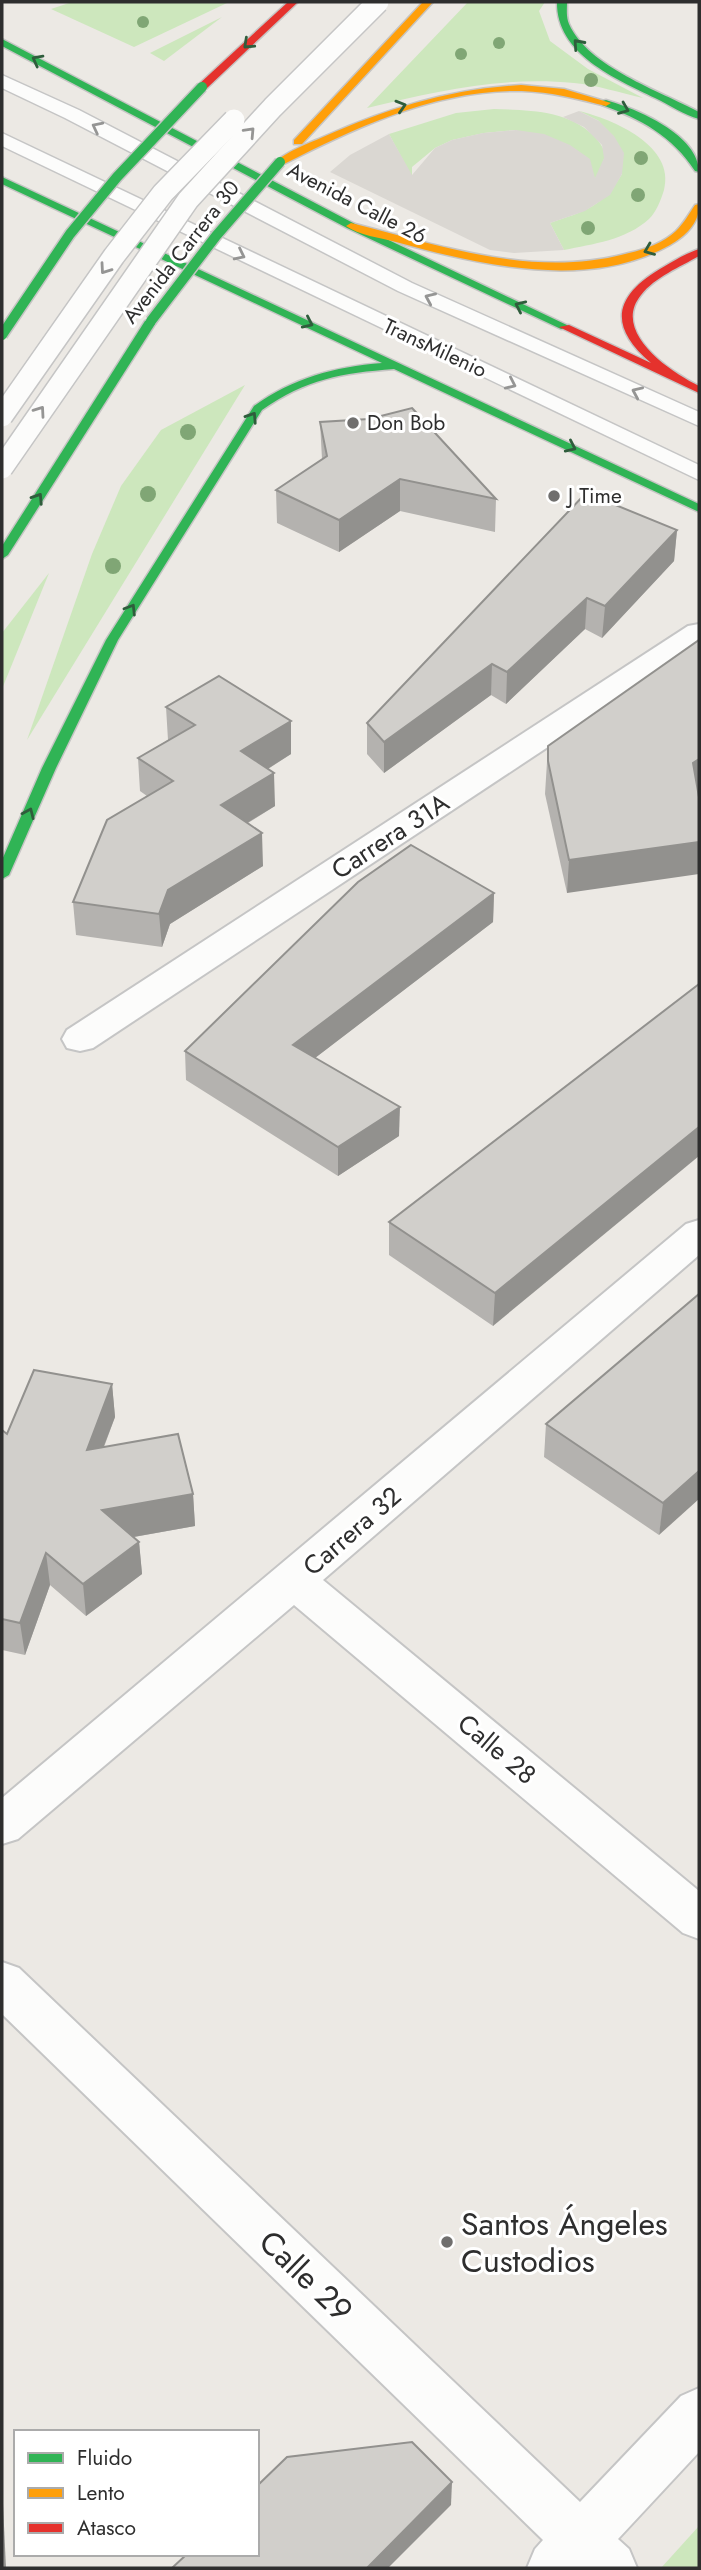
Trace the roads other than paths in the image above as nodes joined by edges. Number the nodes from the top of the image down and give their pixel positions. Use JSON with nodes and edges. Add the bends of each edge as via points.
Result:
{"nodes":[{"id":1,"x":293,"y":2,"type":"edge"},
{"id":2,"x":378,"y":2,"type":"edge"},
{"id":3,"x":562,"y":2,"type":"edge"},
{"id":4,"x":425,"y":5,"type":"edge"},
{"id":5,"x":2,"y":42,"type":"edge"},
{"id":6,"x":300,"y":52,"type":"dead end"},
{"id":7,"x":2,"y":80,"type":"edge"},
{"id":8,"x":699,"y":116,"type":"edge"},
{"id":9,"x":2,"y":139,"type":"edge"},
{"id":10,"x":280,"y":162,"type":"junction"},
{"id":11,"x":699,"y":169,"type":"edge"},
{"id":12,"x":2,"y":180,"type":"edge"},
{"id":13,"x":699,"y":207,"type":"edge"},
{"id":14,"x":351,"y":226,"type":"junction"},
{"id":15,"x":699,"y":252,"type":"edge"},
{"id":16,"x":2,"y":335,"type":"edge"},
{"id":17,"x":398,"y":365,"type":"junction"},
{"id":18,"x":696,"y":388,"type":"edge"},
{"id":19,"x":2,"y":416,"type":"edge"},
{"id":20,"x":699,"y":420,"type":"edge"},
{"id":21,"x":2,"y":468,"type":"edge"},
{"id":22,"x":699,"y":473,"type":"edge"},
{"id":23,"x":699,"y":508,"type":"edge"},
{"id":24,"x":2,"y":555,"type":"edge"},
{"id":25,"x":699,"y":633,"type":"edge"},
{"id":26,"x":2,"y":875,"type":"edge"},
{"id":27,"x":80,"y":1039,"type":"dead end"},
{"id":28,"x":699,"y":1234,"type":"edge"},
{"id":29,"x":294,"y":1580,"type":"junction"},
{"id":30,"x":2,"y":1825,"type":"edge"},
{"id":31,"x":699,"y":1919,"type":"edge"},
{"id":32,"x":2,"y":1983,"type":"edge"},
{"id":33,"x":699,"y":2414,"type":"edge"},
{"id":34,"x":581,"y":2558,"type":"edge"}],
"edges":[{"from":1,"to":16,"type":"main road","one_way":true,"bridge":true,"via":[[202,87],[117,177],[70,234]]},
{"from":21,"to":2,"type":"lane","one_way":true,"bridge":true,"via":[[188,200]]},
{"from":8,"to":3,"type":"main road","one_way":true,"via":[[581,50],[563,26]]},
{"from":4,"to":10,"type":"main road","name":"Avenida Carrera 30"},
{"from":14,"to":5,"type":"main road","name":"Avenida Calle 26","one_way":true},
{"from":6,"to":19,"type":"lane","one_way":true,"bridge":true,"via":[[163,193]]},
{"from":20,"to":7,"type":"lane","name":"TransMilenio","one_way":true,"via":[[405,287]]},
{"from":9,"to":22,"type":"lane","name":"TransMilenio","one_way":true},
{"from":10,"to":11,"type":"main road","one_way":true,"via":[[377,114],[437,96],[502,88],[594,99],[639,115],[677,139]]},
{"from":24,"to":10,"type":"main road","name":"Avenida Carrera 30","one_way":true,"bridge":true,"via":[[151,321]]},
{"from":12,"to":17,"type":"main road","one_way":true},
{"from":13,"to":14,"type":"main road","one_way":true,"via":[[679,234],[653,250],[620,260],[580,264],[480,259]]},
{"from":18,"to":14,"type":"main road","name":"Avenida Calle 26","one_way":true},
{"from":15,"to":18,"type":"main road","via":[[639,291],[624,312],[633,340]]},
{"from":17,"to":23,"type":"main road","one_way":true},
{"from":26,"to":17,"type":"main road","one_way":true,"via":[[112,640],[258,408],[302,378]]},
{"from":25,"to":27,"type":"street","name":"Carrera 31A"},
{"from":28,"to":29,"type":"street","name":"Carrera 32"},
{"from":29,"to":30,"type":"street","name":"Carrera 32"},
{"from":29,"to":31,"type":"street","name":"Calle 28"},
{"from":32,"to":34,"type":"street","name":"Calle 29"},
{"from":33,"to":34,"type":"street"}]}
